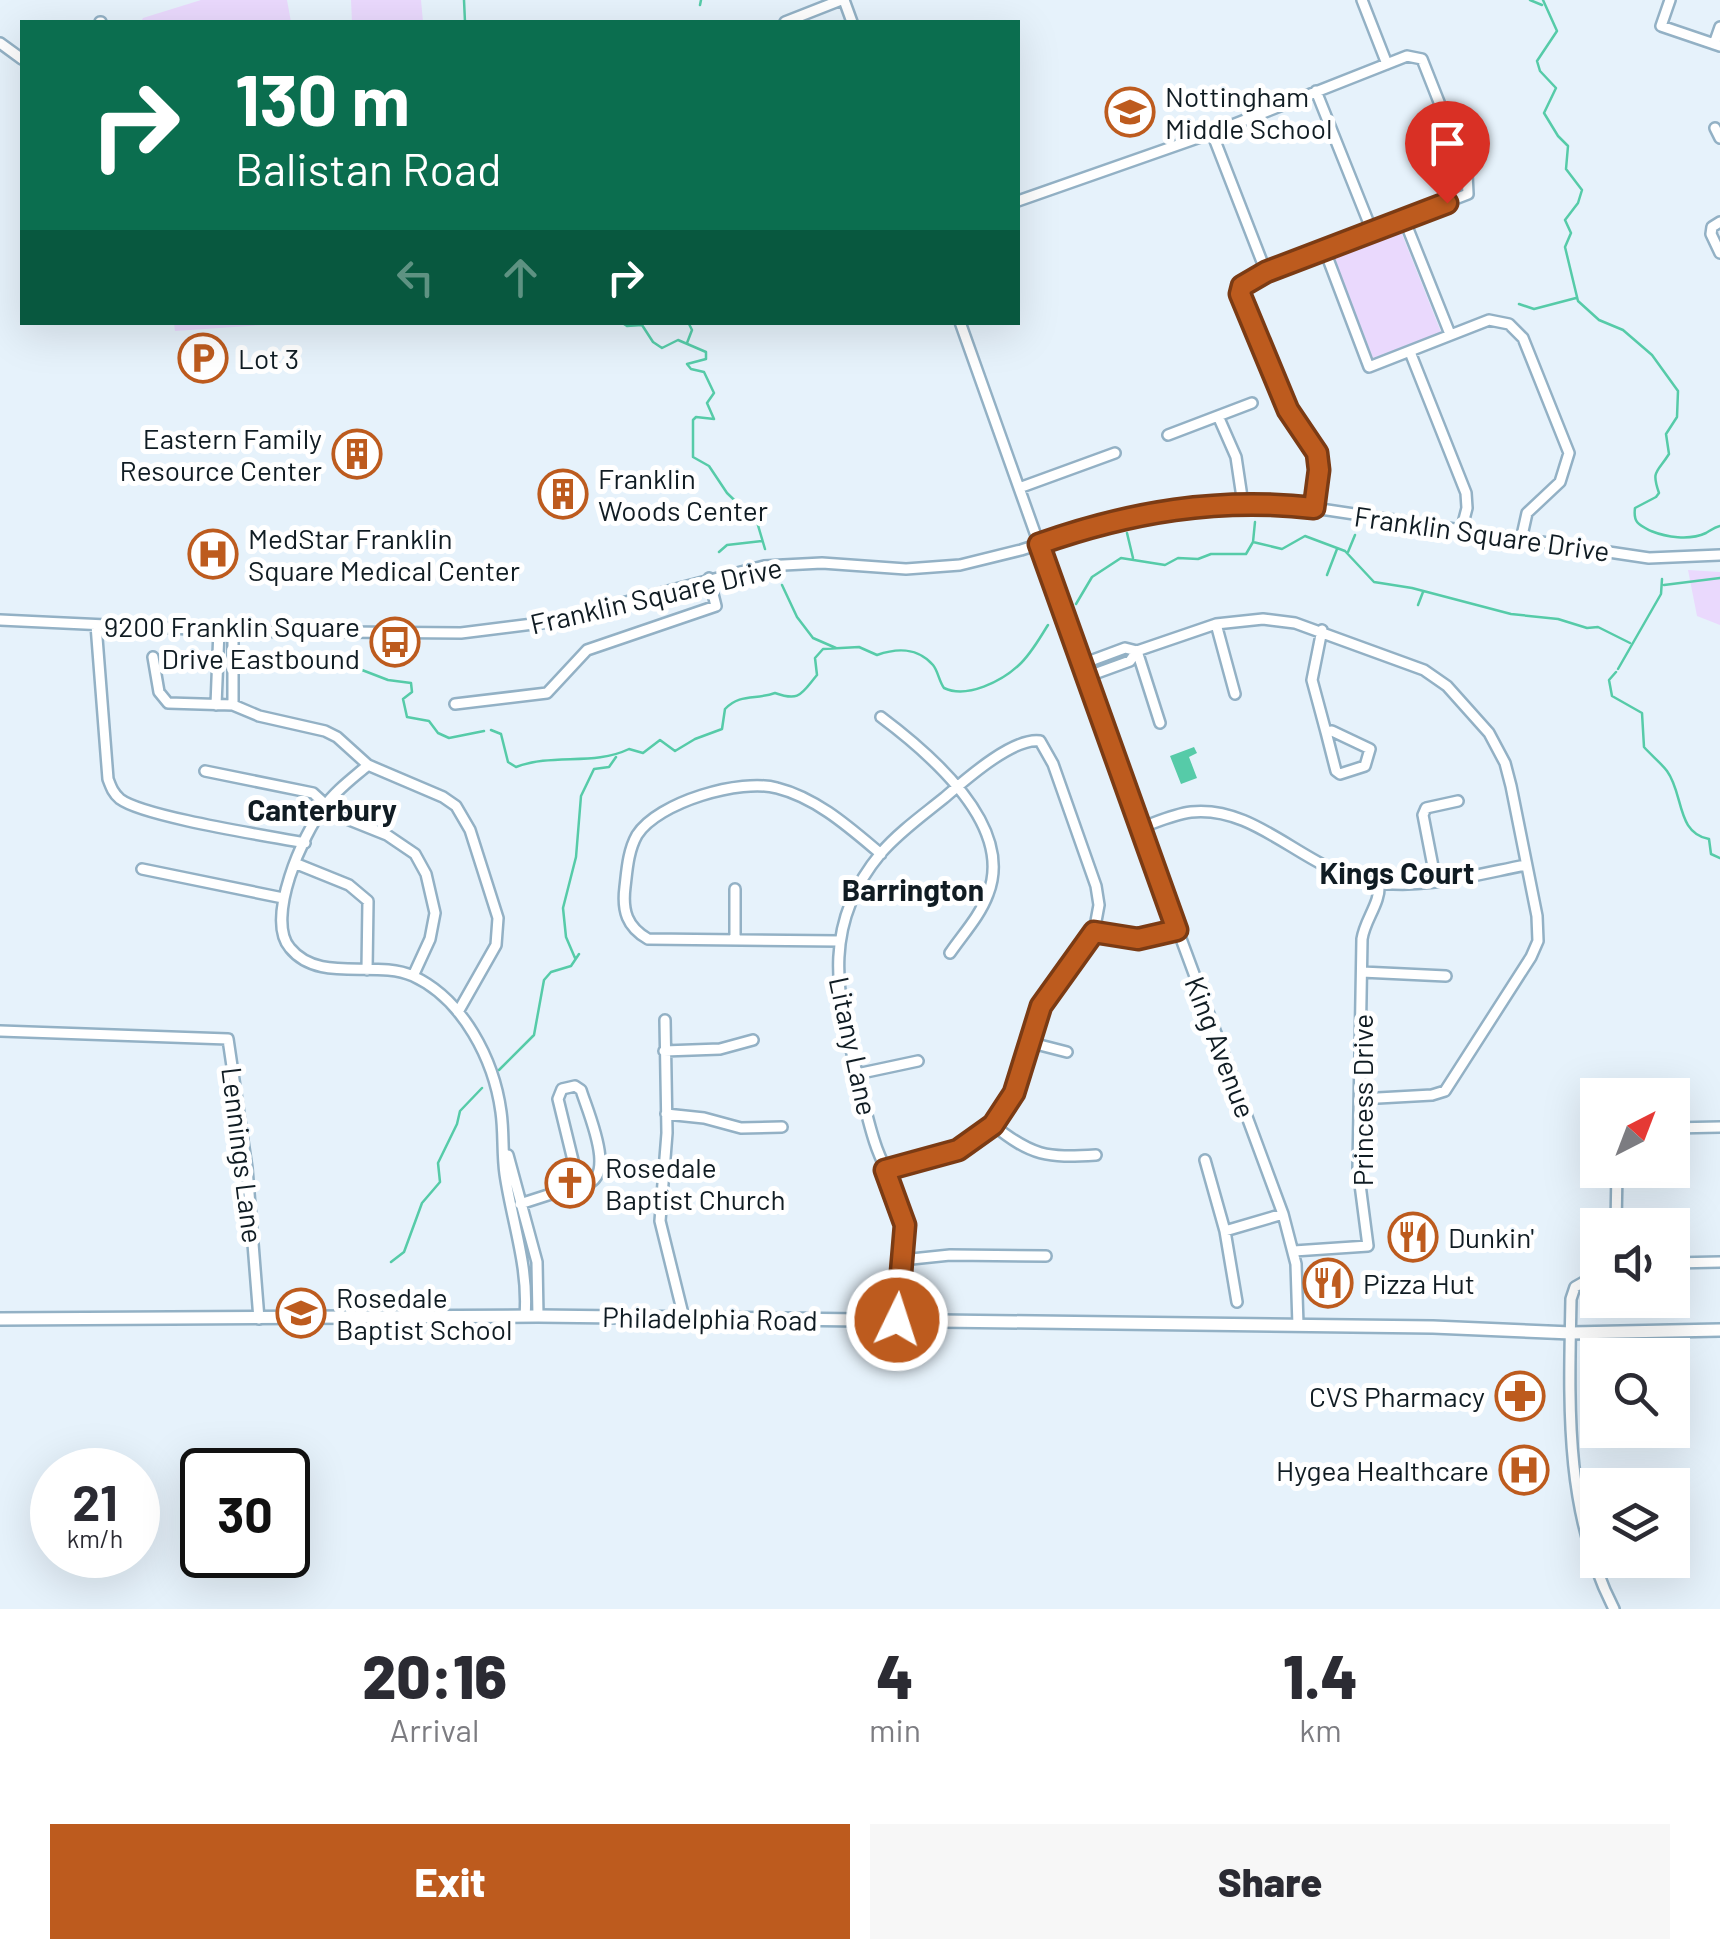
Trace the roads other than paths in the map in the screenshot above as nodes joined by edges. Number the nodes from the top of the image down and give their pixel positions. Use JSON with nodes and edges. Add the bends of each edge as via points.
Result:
{"nodes":[{"id":1,"x":842,"y":0,"type":"edge"},
{"id":2,"x":1362,"y":0,"type":"edge"},
{"id":3,"x":1670,"y":0,"type":"edge"},
{"id":4,"x":791,"y":20,"type":"edge"},
{"id":5,"x":1720,"y":28,"type":"edge"},
{"id":6,"x":1717,"y":45,"type":"edge"},
{"id":7,"x":1388,"y":64,"type":"junction"},
{"id":8,"x":1316,"y":92,"type":"junction"},
{"id":9,"x":1212,"y":133,"type":"junction"},
{"id":10,"x":1020,"y":200,"type":"edge"},
{"id":11,"x":1404,"y":219,"type":"junction"},
{"id":12,"x":1720,"y":222,"type":"edge"},
{"id":13,"x":1372,"y":231,"type":"junction"},
{"id":14,"x":1325,"y":251,"type":"junction"},
{"id":15,"x":1720,"y":253,"type":"edge"},
{"id":16,"x":1266,"y":272,"type":"junction"},
{"id":17,"x":961,"y":325,"type":"edge"},
{"id":18,"x":1450,"y":334,"type":"junction"},
{"id":19,"x":1410,"y":352,"type":"junction"},
{"id":20,"x":1252,"y":403,"type":"dead end"},
{"id":21,"x":1218,"y":416,"type":"junction"},
{"id":22,"x":1168,"y":435,"type":"dead end"},
{"id":23,"x":1115,"y":452,"type":"dead end"},
{"id":24,"x":1020,"y":488,"type":"junction"},
{"id":25,"x":1243,"y":504,"type":"junction"},
{"id":26,"x":1314,"y":508,"type":"junction"},
{"id":27,"x":1461,"y":531,"type":"junction"},
{"id":28,"x":1521,"y":540,"type":"junction"},
{"id":29,"x":1039,"y":544,"type":"junction"},
{"id":30,"x":1720,"y":556,"type":"edge"},
{"id":31,"x":708,"y":578,"type":"junction"},
{"id":32,"x":0,"y":620,"type":"edge"},
{"id":33,"x":1216,"y":624,"type":"junction"},
{"id":34,"x":96,"y":625,"type":"junction"},
{"id":35,"x":219,"y":630,"type":"junction"},
{"id":36,"x":1322,"y":630,"type":"junction"},
{"id":37,"x":233,"y":631,"type":"junction"},
{"id":38,"x":1136,"y":652,"type":"junction"},
{"id":39,"x":153,"y":658,"type":"dead end"},
{"id":40,"x":1082,"y":664,"type":"junction"},
{"id":41,"x":1086,"y":676,"type":"junction"},
{"id":42,"x":1235,"y":694,"type":"dead end"},
{"id":43,"x":233,"y":704,"type":"junction"},
{"id":44,"x":455,"y":704,"type":"dead end"},
{"id":45,"x":216,"y":705,"type":"junction"},
{"id":46,"x":881,"y":718,"type":"dead end"},
{"id":47,"x":1160,"y":723,"type":"dead end"},
{"id":48,"x":1326,"y":732,"type":"junction"},
{"id":49,"x":368,"y":765,"type":"junction"},
{"id":50,"x":205,"y":770,"type":"dead end"},
{"id":51,"x":958,"y":786,"type":"junction"},
{"id":52,"x":1458,"y":801,"type":"dead end"},
{"id":53,"x":326,"y":803,"type":"junction"},
{"id":54,"x":1140,"y":828,"type":"junction"},
{"id":55,"x":305,"y":843,"type":"junction"},
{"id":56,"x":881,"y":854,"type":"junction"},
{"id":57,"x":296,"y":864,"type":"junction"},
{"id":58,"x":1526,"y":865,"type":"junction"},
{"id":59,"x":142,"y":869,"type":"dead end"},
{"id":60,"x":1436,"y":882,"type":"junction"},
{"id":61,"x":1379,"y":883,"type":"junction"},
{"id":62,"x":734,"y":889,"type":"dead end"},
{"id":63,"x":283,"y":898,"type":"junction"},
{"id":64,"x":1177,"y":930,"type":"junction"},
{"id":65,"x":1094,"y":932,"type":"junction"},
{"id":66,"x":735,"y":940,"type":"junction"},
{"id":67,"x":839,"y":941,"type":"junction"},
{"id":68,"x":950,"y":953,"type":"dead end"},
{"id":69,"x":367,"y":970,"type":"junction"},
{"id":70,"x":1362,"y":972,"type":"junction"},
{"id":71,"x":414,"y":976,"type":"junction"},
{"id":72,"x":1446,"y":976,"type":"dead end"},
{"id":73,"x":458,"y":1012,"type":"junction"},
{"id":74,"x":665,"y":1020,"type":"dead end"},
{"id":75,"x":0,"y":1030,"type":"edge"},
{"id":76,"x":753,"y":1040,"type":"dead end"},
{"id":77,"x":1028,"y":1042,"type":"junction"},
{"id":78,"x":664,"y":1051,"type":"junction"},
{"id":79,"x":1068,"y":1052,"type":"dead end"},
{"id":80,"x":918,"y":1061,"type":"dead end"},
{"id":81,"x":857,"y":1074,"type":"junction"},
{"id":82,"x":1360,"y":1099,"type":"junction"},
{"id":83,"x":666,"y":1114,"type":"junction"},
{"id":84,"x":993,"y":1125,"type":"junction"},
{"id":85,"x":782,"y":1127,"type":"dead end"},
{"id":86,"x":1720,"y":1127,"type":"edge"},
{"id":87,"x":1690,"y":1128,"type":"edge"},
{"id":88,"x":1096,"y":1156,"type":"dead end"},
{"id":89,"x":1205,"y":1160,"type":"dead end"},
{"id":90,"x":885,"y":1170,"type":"junction"},
{"id":91,"x":580,"y":1185,"type":"junction"},
{"id":92,"x":518,"y":1204,"type":"junction"},
{"id":93,"x":1284,"y":1214,"type":"junction"},
{"id":94,"x":1225,"y":1231,"type":"junction"},
{"id":95,"x":1294,"y":1250,"type":"junction"},
{"id":96,"x":1046,"y":1256,"type":"dead end"},
{"id":97,"x":902,"y":1260,"type":"junction"},
{"id":98,"x":1720,"y":1262,"type":"edge"},
{"id":99,"x":1690,"y":1263,"type":"edge"},
{"id":100,"x":1580,"y":1284,"type":"edge"},
{"id":101,"x":1237,"y":1302,"type":"dead end"},
{"id":102,"x":531,"y":1316,"type":"junction"},
{"id":103,"x":684,"y":1318,"type":"junction"},
{"id":104,"x":0,"y":1319,"type":"edge"},
{"id":105,"x":260,"y":1319,"type":"junction"},
{"id":106,"x":897,"y":1320,"type":"junction"},
{"id":107,"x":1298,"y":1325,"type":"junction"},
{"id":108,"x":1720,"y":1330,"type":"edge"},
{"id":109,"x":1572,"y":1333,"type":"junction"},
{"id":110,"x":1614,"y":1609,"type":"edge"}],
"edges":[{"from":1,"to":4,"type":"street"},
{"from":2,"to":7,"type":"street"},
{"from":3,"to":6,"type":"street","via":[[1661,26]]},
{"from":5,"to":6,"type":"street"},
{"from":7,"to":8,"type":"street"},
{"from":7,"to":11,"type":"street","via":[[1407,56],[1422,59],[1470,186],[1468,194]]},
{"from":8,"to":9,"type":"street"},
{"from":8,"to":13,"type":"street"},
{"from":9,"to":10,"type":"street"},
{"from":9,"to":16,"type":"street"},
{"from":11,"to":13,"type":"street"},
{"from":11,"to":18,"type":"street"},
{"from":12,"to":15,"type":"street","via":[[1711,231]]},
{"from":13,"to":14,"type":"street"},
{"from":14,"to":16,"type":"street"},
{"from":14,"to":19,"type":"street","via":[[1369,367]]},
{"from":16,"to":26,"type":"street","via":[[1246,282],[1240,294],[1288,410],[1317,453]]},
{"from":17,"to":24,"type":"street","name":"King Avenue"},
{"from":18,"to":19,"type":"street"},
{"from":18,"to":28,"type":"street","via":[[1489,320],[1513,327],[1533,357],[1568,445],[1560,482],[1526,513]]},
{"from":19,"to":27,"type":"street","via":[[1466,494]]},
{"from":20,"to":21,"type":"street"},
{"from":21,"to":22,"type":"street"},
{"from":21,"to":25,"type":"street","via":[[1236,457]]},
{"from":23,"to":24,"type":"street"},
{"from":24,"to":29,"type":"street","name":"King Avenue"},
{"from":25,"to":26,"type":"street","name":"Franklin Square Drive"},
{"from":25,"to":29,"type":"street","name":"Franklin Square Drive","via":[[1152,511]]},
{"from":26,"to":27,"type":"street","name":"Franklin Square Drive"},
{"from":27,"to":28,"type":"street","name":"Franklin Square Drive"},
{"from":28,"to":30,"type":"street","name":"Franklin Square Drive","via":[[1650,558]]},
{"from":29,"to":31,"type":"street","name":"Franklin Square Drive","via":[[934,568],[804,563]]},
{"from":29,"to":40,"type":"street","name":"King Avenue"},
{"from":31,"to":37,"type":"street","name":"Franklin Square Drive","via":[[584,614],[470,632]]},
{"from":31,"to":44,"type":"street","via":[[716,606],[587,650],[547,693]]},
{"from":32,"to":34,"type":"street","name":"Franklin Square Drive"},
{"from":33,"to":36,"type":"street","via":[[1263,619]]},
{"from":33,"to":38,"type":"street"},
{"from":33,"to":42,"type":"street"},
{"from":34,"to":35,"type":"street","name":"Franklin Square Drive"},
{"from":34,"to":55,"type":"street","via":[[108,778],[115,794],[156,812]]},
{"from":35,"to":37,"type":"street","name":"Franklin Square Drive"},
{"from":35,"to":45,"type":"street"},
{"from":36,"to":48,"type":"street","via":[[1312,680]]},
{"from":36,"to":58,"type":"street","via":[[1424,670],[1456,694],[1504,763]]},
{"from":37,"to":43,"type":"street"},
{"from":38,"to":40,"type":"street","via":[[1125,648]]},
{"from":38,"to":41,"type":"street"},
{"from":38,"to":47,"type":"street"},
{"from":39,"to":45,"type":"street","via":[[158,692],[168,704]]},
{"from":40,"to":41,"type":"street","name":"King Avenue"},
{"from":41,"to":54,"type":"street","name":"King Avenue"},
{"from":43,"to":45,"type":"street"},
{"from":43,"to":49,"type":"street","via":[[325,731]]},
{"from":46,"to":51,"type":"street"},
{"from":48,"to":48,"type":"street","via":[[1336,771],[1365,766],[1370,749]]},
{"from":49,"to":53,"type":"street"},
{"from":49,"to":73,"type":"street","via":[[449,800],[480,856],[498,936]]},
{"from":50,"to":53,"type":"street","via":[[306,790]]},
{"from":51,"to":56,"type":"street","name":"Litany Lane"},
{"from":51,"to":65,"type":"street","name":"Litany Lane","via":[[1009,750],[1040,741],[1093,875],[1099,906]]},
{"from":51,"to":68,"type":"street","via":[[984,831],[992,878],[982,908]]},
{"from":52,"to":60,"type":"street","via":[[1423,814]]},
{"from":53,"to":55,"type":"street"},
{"from":53,"to":71,"type":"street","via":[[342,818],[404,844],[421,862],[435,922]]},
{"from":54,"to":61,"type":"street","via":[[1190,812],[1225,814],[1329,870]]},
{"from":54,"to":64,"type":"street","name":"King Avenue"},
{"from":55,"to":57,"type":"street"},
{"from":56,"to":66,"type":"street","via":[[811,802],[774,786],[722,789],[659,814],[636,837],[629,858],[623,902],[630,924],[648,940]]},
{"from":56,"to":67,"type":"street","name":"Litany Lane","via":[[858,890]]},
{"from":57,"to":63,"type":"street"},
{"from":57,"to":69,"type":"street","via":[[350,885],[368,901]]},
{"from":58,"to":60,"type":"street"},
{"from":58,"to":82,"type":"street","via":[[1538,926],[1535,950],[1450,1085],[1432,1095]]},
{"from":59,"to":63,"type":"street"},
{"from":60,"to":61,"type":"street"},
{"from":61,"to":70,"type":"street","name":"Princess Drive","via":[[1364,928]]},
{"from":62,"to":66,"type":"street"},
{"from":63,"to":69,"type":"street","via":[[282,936],[301,959]]},
{"from":64,"to":65,"type":"street","via":[[1138,939]]},
{"from":64,"to":93,"type":"street","name":"King Avenue"},
{"from":65,"to":77,"type":"street","via":[[1046,997]]},
{"from":66,"to":67,"type":"street"},
{"from":67,"to":81,"type":"street","name":"Litany Lane","via":[[838,992]]},
{"from":69,"to":71,"type":"street"},
{"from":70,"to":72,"type":"street"},
{"from":70,"to":82,"type":"street","name":"Princess Drive"},
{"from":71,"to":73,"type":"street"},
{"from":73,"to":92,"type":"street","via":[[485,1055]]},
{"from":74,"to":78,"type":"street"},
{"from":75,"to":105,"type":"street","name":"Lennings Lane","via":[[228,1039]]},
{"from":76,"to":78,"type":"street"},
{"from":77,"to":79,"type":"street"},
{"from":77,"to":84,"type":"street","via":[[1014,1093]]},
{"from":78,"to":83,"type":"street"},
{"from":80,"to":81,"type":"street"},
{"from":81,"to":90,"type":"street","name":"Litany Lane"},
{"from":82,"to":95,"type":"street","name":"Princess Drive","via":[[1358,1170],[1368,1246]]},
{"from":83,"to":85,"type":"street","via":[[740,1128]]},
{"from":83,"to":103,"type":"street","via":[[660,1221]]},
{"from":84,"to":88,"type":"street","via":[[1032,1152]]},
{"from":84,"to":90,"type":"street","via":[[958,1150]]},
{"from":86,"to":87,"type":"street"},
{"from":89,"to":94,"type":"street"},
{"from":90,"to":97,"type":"street","name":"Litany Lane","via":[[904,1216]]},
{"from":91,"to":91,"type":"street","via":[[558,1099],[562,1089],[575,1086],[602,1166],[594,1182]]},
{"from":91,"to":92,"type":"street"},
{"from":92,"to":102,"type":"street","via":[[537,1262]]},
{"from":93,"to":94,"type":"street"},
{"from":93,"to":95,"type":"street","name":"King Avenue"},
{"from":94,"to":101,"type":"street"},
{"from":95,"to":107,"type":"street","name":"King Avenue"},
{"from":96,"to":97,"type":"street"},
{"from":97,"to":106,"type":"street","name":"Litany Lane"},
{"from":98,"to":99,"type":"street"},
{"from":100,"to":109,"type":"street","via":[[1572,1293]]},
{"from":102,"to":103,"type":"main road","name":"Philadelphia Road"},
{"from":102,"to":105,"type":"main road","name":"Philadelphia Road"},
{"from":103,"to":106,"type":"main road","name":"Philadelphia Road"},
{"from":104,"to":105,"type":"main road","name":"Philadelphia Road"},
{"from":106,"to":107,"type":"main road","name":"Philadelphia Road"},
{"from":107,"to":109,"type":"main road","name":"Philadelphia Road"},
{"from":108,"to":109,"type":"main road","name":"Philadelphia Road"},
{"from":109,"to":110,"type":"street","via":[[1575,1484],[1588,1545]]}]}
